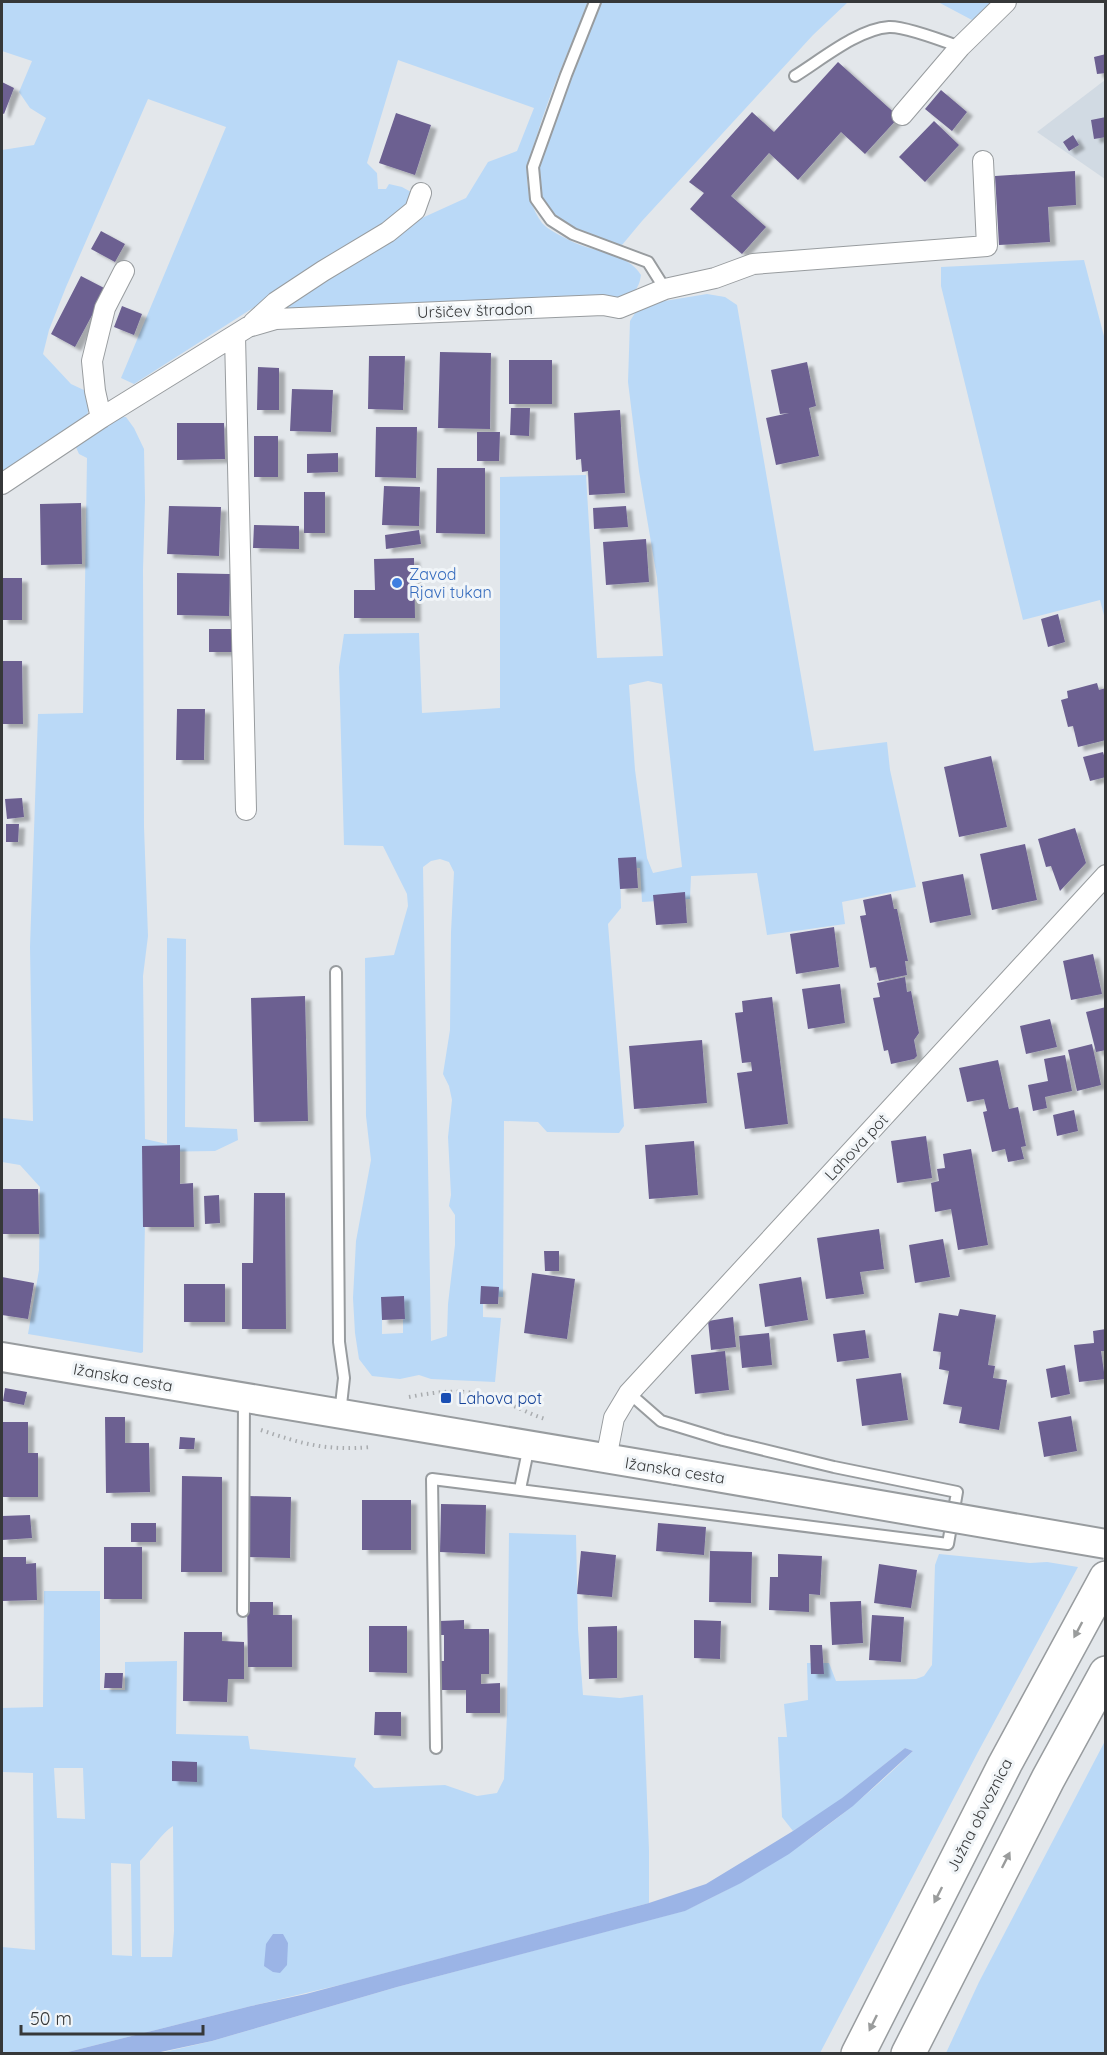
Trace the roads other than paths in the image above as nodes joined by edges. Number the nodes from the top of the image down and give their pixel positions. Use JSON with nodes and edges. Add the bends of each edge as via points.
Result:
{"nodes":[{"id":1,"x":595,"y":2,"type":"edge"},
{"id":2,"x":1006,"y":2,"type":"edge"},
{"id":3,"x":960,"y":47,"type":"junction"},
{"id":4,"x":795,"y":76,"type":"dead end"},
{"id":5,"x":902,"y":115,"type":"dead end"},
{"id":6,"x":983,"y":161,"type":"dead end"},
{"id":7,"x":421,"y":193,"type":"dead end"},
{"id":8,"x":124,"y":271,"type":"dead end"},
{"id":9,"x":665,"y":289,"type":"junction"},
{"id":10,"x":241,"y":331,"type":"junction"},
{"id":11,"x":101,"y":418,"type":"junction"},
{"id":12,"x":2,"y":484,"type":"edge"},
{"id":13,"x":246,"y":810,"type":"dead end"},
{"id":14,"x":1106,"y":875,"type":"edge"},
{"id":15,"x":336,"y":972,"type":"dead end"},
{"id":16,"x":2,"y":1357,"type":"edge"},
{"id":17,"x":629,"y":1393,"type":"junction"},
{"id":18,"x":244,"y":1398,"type":"junction"},
{"id":19,"x":340,"y":1414,"type":"junction"},
{"id":20,"x":529,"y":1446,"type":"junction"},
{"id":21,"x":606,"y":1459,"type":"junction"},
{"id":22,"x":520,"y":1489,"type":"junction"},
{"id":23,"x":1106,"y":1544,"type":"edge"},
{"id":24,"x":1106,"y":1578,"type":"edge"},
{"id":25,"x":243,"y":1611,"type":"dead end"},
{"id":26,"x":1106,"y":1673,"type":"edge"},
{"id":27,"x":436,"y":1748,"type":"dead end"},
{"id":28,"x":858,"y":2054,"type":"edge"},
{"id":29,"x":908,"y":2054,"type":"edge"}],
"edges":[{"from":1,"to":9,"type":"lane","via":[[533,168],[536,199],[551,220],[573,234],[648,262]]},
{"from":2,"to":3,"type":"street"},
{"from":3,"to":4,"type":"lane","via":[[890,26],[861,35]]},
{"from":3,"to":5,"type":"street"},
{"from":6,"to":9,"type":"street","name":"Uršičev štradon","via":[[987,246],[753,264],[715,278]]},
{"from":7,"to":10,"type":"street","via":[[415,210],[388,232],[276,302]]},
{"from":8,"to":11,"type":"street","via":[[105,308],[92,361]]},
{"from":9,"to":10,"type":"street","name":"Uršičev štradon","via":[[619,308],[603,305],[276,319]]},
{"from":10,"to":11,"type":"street","name":"Uršičev štradon"},
{"from":10,"to":13,"type":"street"},
{"from":11,"to":12,"type":"street","name":"Uršičev štradon"},
{"from":14,"to":17,"type":"street","name":"Lahova pot"},
{"from":15,"to":19,"type":"lane","via":[[339,1342],[344,1378]]},
{"from":16,"to":18,"type":"main road","name":"Ižanska cesta"},
{"from":17,"to":21,"type":"street","name":"Lahova pot","via":[[614,1418]]},
{"from":17,"to":22,"type":"lane","via":[[661,1422],[834,1467],[957,1492],[948,1544]]},
{"from":18,"to":19,"type":"main road","name":"Ižanska cesta"},
{"from":18,"to":25,"type":"lane"},
{"from":19,"to":20,"type":"main road","name":"Ižanska cesta"},
{"from":20,"to":21,"type":"main road","name":"Ižanska cesta"},
{"from":20,"to":22,"type":"lane"},
{"from":21,"to":23,"type":"main road","name":"Ižanska cesta","bridge":true},
{"from":22,"to":27,"type":"lane","via":[[432,1479]]},
{"from":24,"to":28,"type":"highway","name":"Južna obvoznica","one_way":true,"via":[[1005,1764]]},
{"from":29,"to":26,"type":"highway","one_way":true}]}
